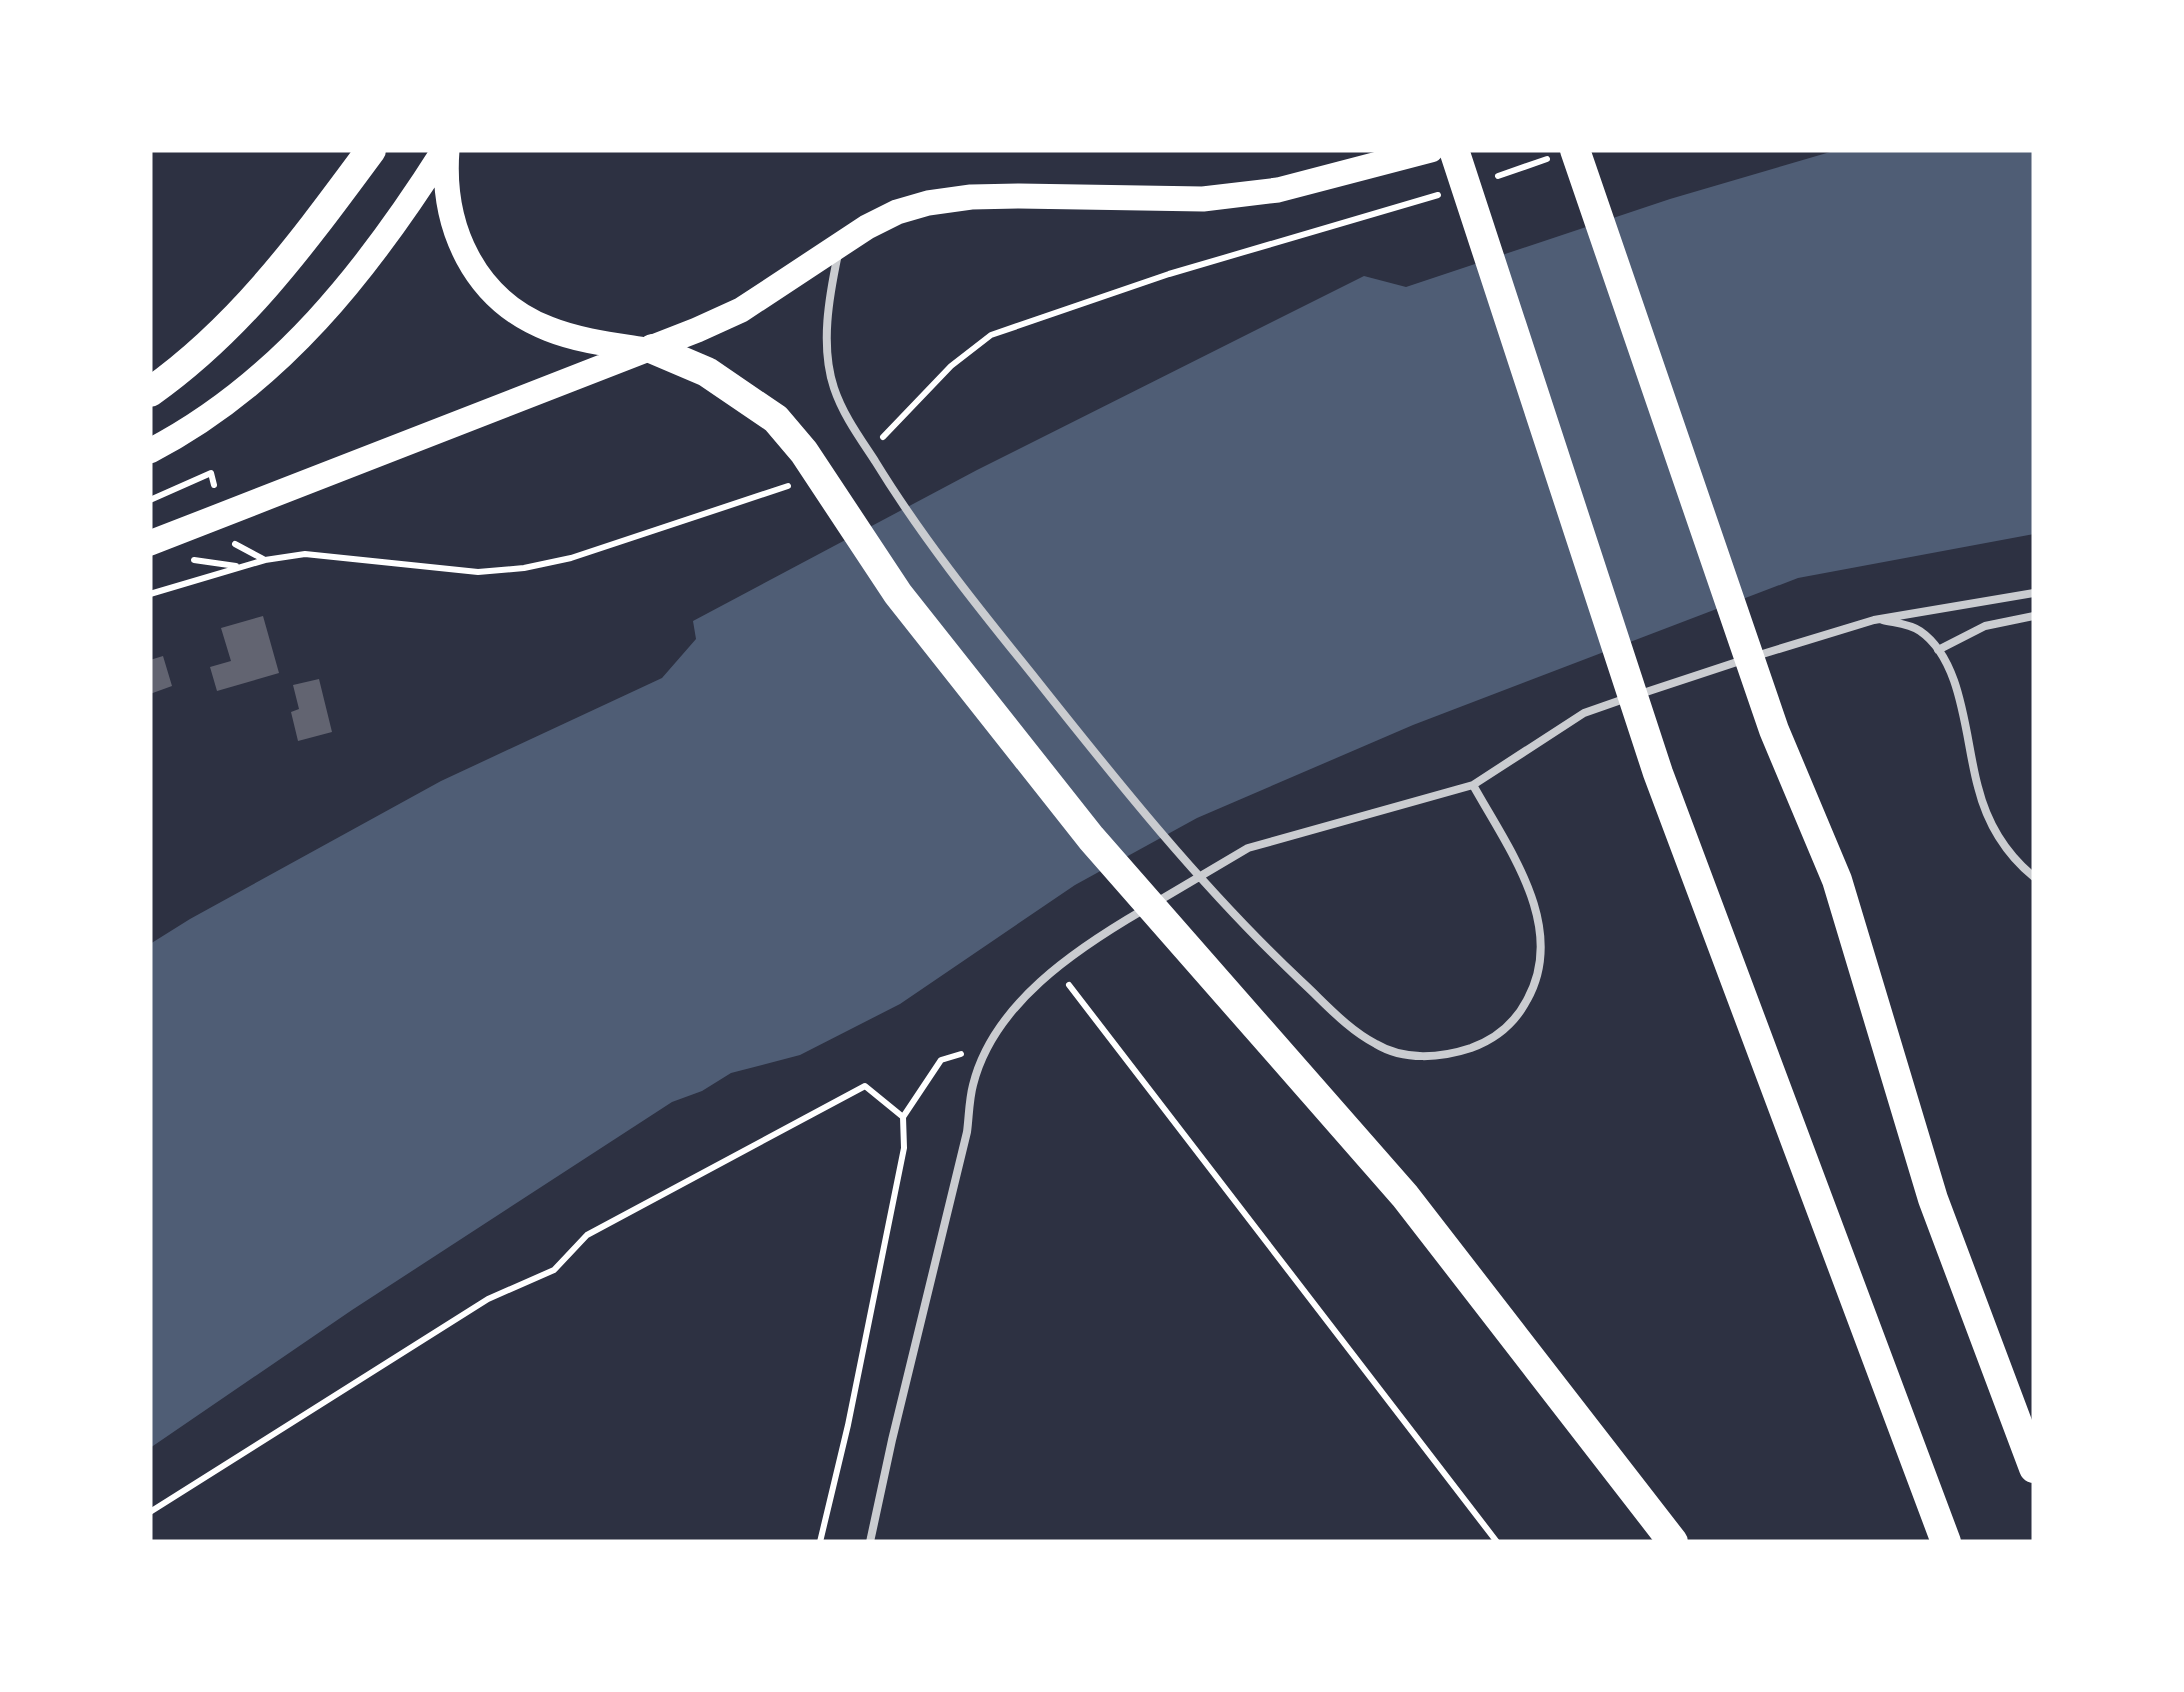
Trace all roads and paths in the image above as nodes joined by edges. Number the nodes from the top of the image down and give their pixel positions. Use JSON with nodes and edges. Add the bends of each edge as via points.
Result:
{"nodes":[{"id":1,"x":371,"y":150,"type":"edge"},
{"id":2,"x":446,"y":150,"type":"edge"},
{"id":3,"x":1431,"y":150,"type":"edge"},
{"id":4,"x":1454,"y":150,"type":"edge"},
{"id":5,"x":1565,"y":153,"type":"edge"},
{"id":6,"x":1485,"y":180,"type":"dead end"},
{"id":7,"x":1449,"y":191,"type":"dead end"},
{"id":8,"x":840,"y":245,"type":"junction"},
{"id":9,"x":649,"y":350,"type":"junction"},
{"id":10,"x":150,"y":392,"type":"edge"},
{"id":11,"x":882,"y":438,"type":"dead end"},
{"id":12,"x":150,"y":451,"type":"edge"},
{"id":13,"x":794,"y":483,"type":"dead end"},
{"id":14,"x":150,"y":542,"type":"edge"},
{"id":15,"x":2034,"y":593,"type":"edge"},
{"id":16,"x":150,"y":594,"type":"edge"},
{"id":17,"x":2034,"y":616,"type":"edge"},
{"id":18,"x":1879,"y":619,"type":"junction"},
{"id":19,"x":1938,"y":650,"type":"junction"},
{"id":20,"x":1473,"y":784,"type":"junction"},
{"id":21,"x":2034,"y":877,"type":"edge"},
{"id":22,"x":1056,"y":969,"type":"junction"},
{"id":23,"x":990,"y":1044,"type":"junction"},
{"id":24,"x":903,"y":1118,"type":"junction"},
{"id":25,"x":2034,"y":1468,"type":"edge"},
{"id":26,"x":150,"y":1512,"type":"edge"},
{"id":27,"x":820,"y":1542,"type":"edge"},
{"id":28,"x":870,"y":1542,"type":"edge"},
{"id":29,"x":1497,"y":1542,"type":"edge"},
{"id":30,"x":1673,"y":1542,"type":"edge"},
{"id":31,"x":1946,"y":1542,"type":"edge"}],
"edges":[{"from":1,"to":10,"type":"highway","via":[[292,258],[222,335]]},
{"from":2,"to":9,"type":"highway","via":[[444,180],[458,238],[494,297],[551,330]]},
{"from":2,"to":12,"type":"highway","via":[[380,246],[296,344],[239,394]]},
{"from":3,"to":8,"type":"highway","via":[[1278,190],[1204,199],[1019,196],[928,203],[897,212]]},
{"from":4,"to":31,"type":"highway","via":[[1658,773]]},
{"from":5,"to":6,"type":"path"},
{"from":5,"to":25,"type":"highway","via":[[1774,730],[1836,880],[1933,1199]]},
{"from":7,"to":11,"type":"path","via":[[990,335]]},
{"from":8,"to":9,"type":"highway","via":[[741,310]]},
{"from":8,"to":20,"type":"lane","via":[[826,346],[834,388],[912,520],[1096,754],[1250,933],[1353,1029],[1402,1054],[1450,1054],[1495,1037],[1512,1022],[1540,968],[1542,938],[1520,868]]},
{"from":9,"to":14,"type":"highway"},
{"from":9,"to":30,"type":"highway","via":[[707,372],[776,419],[898,594],[1091,838],[1405,1196]]},
{"from":13,"to":16,"type":"path","via":[[524,568],[478,572],[306,554]]},
{"from":15,"to":18,"type":"lane"},
{"from":17,"to":19,"type":"lane","via":[[1985,626]]},
{"from":18,"to":19,"type":"lane","via":[[1916,628]]},
{"from":18,"to":20,"type":"lane","via":[[1584,713]]},
{"from":19,"to":21,"type":"lane","via":[[1957,688],[1978,790],[2003,846]]},
{"from":20,"to":22,"type":"lane","via":[[1248,848]]},
{"from":22,"to":23,"type":"lane","via":[[1017,1004]]},
{"from":22,"to":29,"type":"path"},
{"from":23,"to":24,"type":"path","via":[[941,1060]]},
{"from":23,"to":28,"type":"lane","via":[[973,1084]]},
{"from":24,"to":26,"type":"path","via":[[865,1086],[587,1235],[554,1270],[488,1299]]},
{"from":24,"to":27,"type":"path","via":[[904,1148]]}]}
